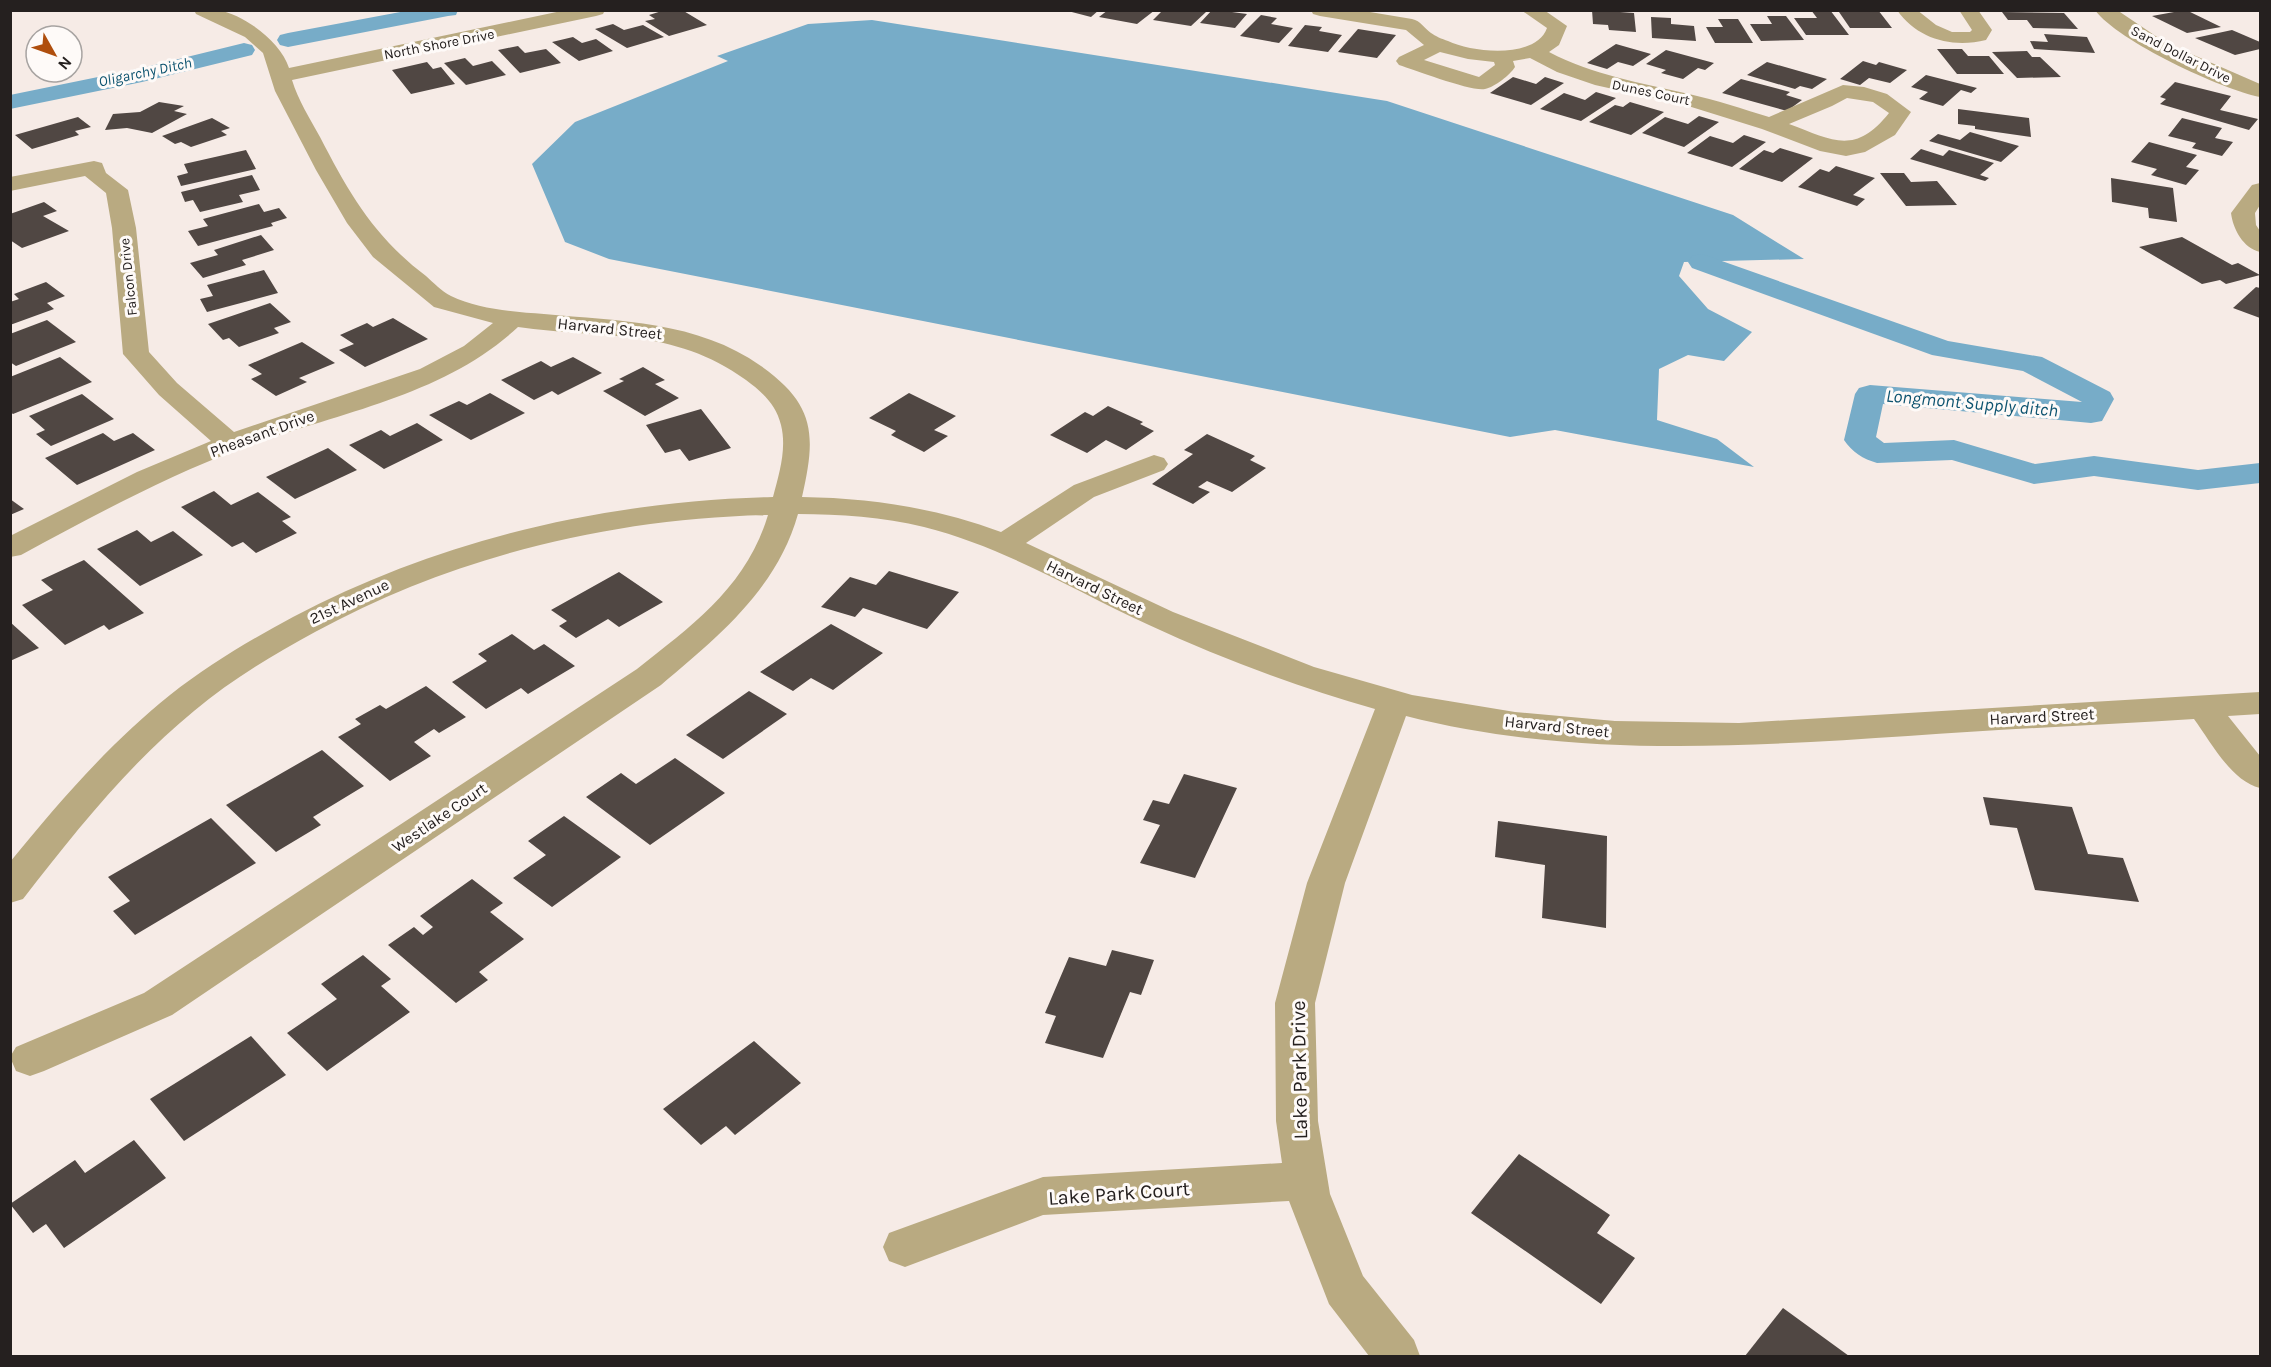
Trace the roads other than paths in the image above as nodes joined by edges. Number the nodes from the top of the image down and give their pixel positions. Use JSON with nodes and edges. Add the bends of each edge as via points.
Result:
{"nodes":[{"id":1,"x":203,"y":10,"type":"edge"},
{"id":2,"x":596,"y":10,"type":"edge"},
{"id":3,"x":1320,"y":10,"type":"edge"},
{"id":4,"x":1906,"y":10,"type":"edge"},
{"id":5,"x":1968,"y":10,"type":"edge"},
{"id":6,"x":2104,"y":10,"type":"edge"},
{"id":7,"x":1531,"y":11,"type":"edge"},
{"id":8,"x":1418,"y":18,"type":"edge"},
{"id":9,"x":1437,"y":46,"type":"junction"},
{"id":10,"x":1534,"y":52,"type":"junction"},
{"id":11,"x":1502,"y":56,"type":"junction"},
{"id":12,"x":281,"y":76,"type":"junction"},
{"id":13,"x":2260,"y":92,"type":"edge"},
{"id":14,"x":1770,"y":124,"type":"junction"},
{"id":15,"x":10,"y":184,"type":"edge"},
{"id":16,"x":2260,"y":190,"type":"edge"},
{"id":17,"x":2260,"y":245,"type":"edge"},
{"id":18,"x":512,"y":319,"type":"junction"},
{"id":19,"x":230,"y":443,"type":"junction"},
{"id":20,"x":1154,"y":464,"type":"dead end"},
{"id":21,"x":784,"y":505,"type":"junction"},
{"id":22,"x":1004,"y":544,"type":"junction"},
{"id":23,"x":10,"y":548,"type":"edge"},
{"id":24,"x":1394,"y":703,"type":"junction"},
{"id":25,"x":2260,"y":703,"type":"edge"},
{"id":26,"x":2203,"y":707,"type":"junction"},
{"id":27,"x":2260,"y":776,"type":"edge"},
{"id":28,"x":10,"y":889,"type":"edge"},
{"id":29,"x":30,"y":1059,"type":"dead end"},
{"id":30,"x":1305,"y":1181,"type":"junction"},
{"id":31,"x":905,"y":1247,"type":"dead end"},
{"id":32,"x":1397,"y":1356,"type":"edge"}],
"edges":[{"from":1,"to":12,"type":"street","name":"Harvard Street","via":[[261,40],[272,51]]},
{"from":2,"to":12,"type":"street","name":"North Shore Drive"},
{"from":3,"to":8,"type":"street"},
{"from":4,"to":5,"type":"street","via":[[1934,32],[1972,39],[1982,30]]},
{"from":6,"to":13,"type":"street","name":"Sand Dollar Drive","via":[[2148,40]]},
{"from":7,"to":10,"type":"street","via":[[1557,26],[1554,41]]},
{"from":8,"to":9,"type":"street","via":[[1421,36]]},
{"from":9,"to":11,"type":"street","via":[[1458,53]]},
{"from":9,"to":11,"type":"street","via":[[1406,61],[1482,84],[1505,67]]},
{"from":10,"to":11,"type":"street"},
{"from":10,"to":14,"type":"street","name":"Dunes Court","via":[[1602,81],[1690,100]]},
{"from":12,"to":18,"type":"street","name":"Harvard Street","via":[[286,93],[333,180],[372,241],[444,303]]},
{"from":14,"to":14,"type":"street","name":"Dunes Court","via":[[1846,149],[1881,134],[1900,112],[1880,98],[1843,91]]},
{"from":15,"to":19,"type":"street","name":"Falcon Drive","via":[[94,168],[96,176],[117,190],[136,354],[168,389]]},
{"from":16,"to":17,"type":"street","via":[[2243,213],[2244,226]]},
{"from":18,"to":19,"type":"street","name":"Pheasant Drive","via":[[493,338],[457,362],[411,383]]},
{"from":18,"to":21,"type":"street","name":"Harvard Street","via":[[646,330],[709,346],[750,367],[780,394],[794,417],[799,451]]},
{"from":19,"to":23,"type":"street","name":"Pheasant Drive","via":[[138,482]]},
{"from":20,"to":22,"type":"street","via":[[1084,491]]},
{"from":21,"to":22,"type":"street","name":"Harvard Street","via":[[856,507],[929,519]]},
{"from":21,"to":28,"type":"street","name":"21st Avenue","via":[[641,514],[554,530],[376,586],[290,630],[208,683],[132,746],[66,818]]},
{"from":21,"to":29,"type":"street","name":"Westlake Court","via":[[774,541],[755,577],[706,630],[649,677],[158,1004]]},
{"from":22,"to":24,"type":"street","name":"Harvard Street","via":[[1158,618],[1269,664]]},
{"from":24,"to":26,"type":"street","name":"Harvard Street","via":[[1588,731],[1718,735]]},
{"from":24,"to":30,"type":"street","name":"Lake Park Drive","via":[[1326,883],[1295,1003],[1297,1121]]},
{"from":25,"to":26,"type":"street","name":"Harvard Street"},
{"from":26,"to":27,"type":"street"},
{"from":30,"to":31,"type":"street","name":"Lake Park Court","via":[[1042,1196]]},
{"from":30,"to":32,"type":"street","name":"Lake Park Drive","via":[[1346,1289]]}]}
